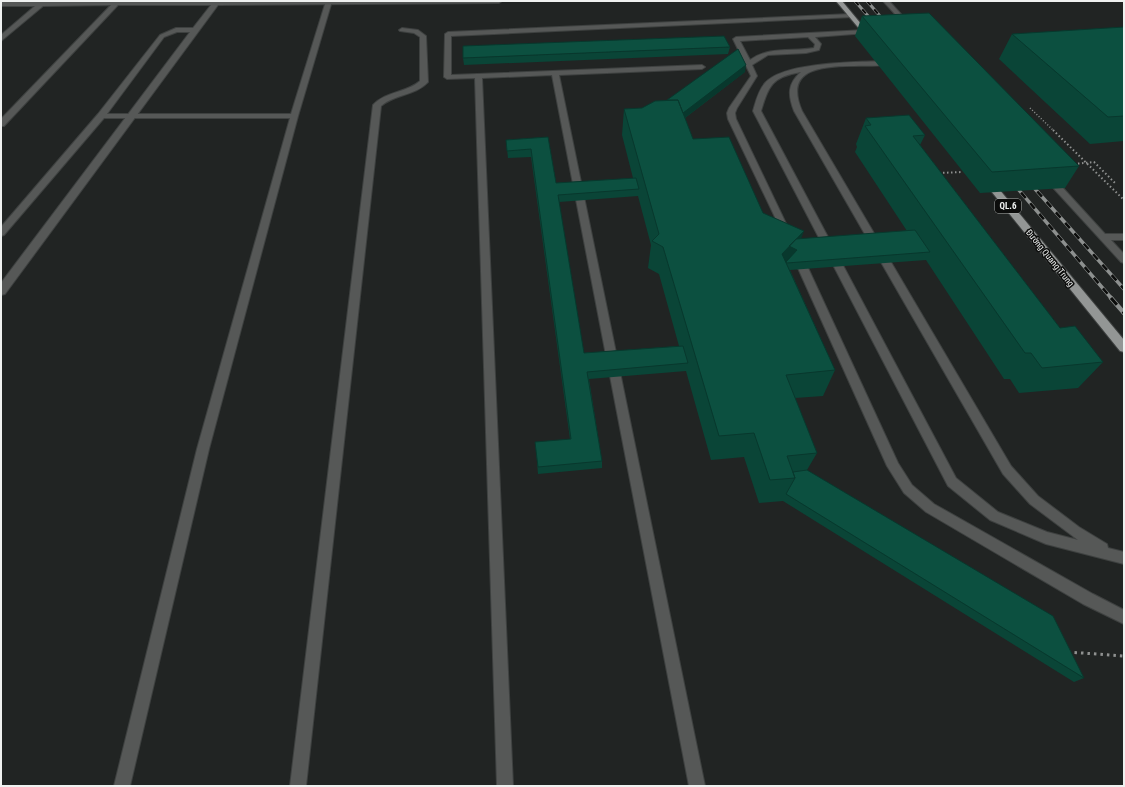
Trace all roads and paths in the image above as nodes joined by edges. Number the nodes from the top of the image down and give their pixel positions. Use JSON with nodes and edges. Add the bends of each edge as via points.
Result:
{"nodes":[{"id":1,"x":499,"y":1,"type":"edge"},
{"id":2,"x":839,"y":1,"type":"edge"},
{"id":3,"x":886,"y":1,"type":"edge"},
{"id":4,"x":216,"y":2,"type":"edge"},
{"id":5,"x":328,"y":2,"type":"edge"},
{"id":6,"x":117,"y":3,"type":"junction"},
{"id":7,"x":1,"y":4,"type":"edge"},
{"id":8,"x":41,"y":4,"type":"junction"},
{"id":9,"x":851,"y":16,"type":"junction"},
{"id":10,"x":195,"y":30,"type":"junction"},
{"id":11,"x":402,"y":30,"type":"dead end"},
{"id":12,"x":865,"y":32,"type":"junction"},
{"id":13,"x":916,"y":33,"type":"edge"},
{"id":14,"x":810,"y":35,"type":"junction"},
{"id":15,"x":1,"y":39,"type":"edge"},
{"id":16,"x":874,"y":43,"type":"edge"},
{"id":17,"x":882,"y":53,"type":"edge"},
{"id":18,"x":749,"y":64,"type":"junction"},
{"id":19,"x":894,"y":66,"type":"joint"},
{"id":20,"x":702,"y":67,"type":"dead end"},
{"id":21,"x":811,"y":69,"type":"junction"},
{"id":22,"x":555,"y":73,"type":"junction"},
{"id":23,"x":478,"y":76,"type":"junction"},
{"id":24,"x":1030,"y":108,"type":"dead end"},
{"id":25,"x":101,"y":116,"type":"junction"},
{"id":26,"x":131,"y":116,"type":"junction"},
{"id":27,"x":294,"y":116,"type":"junction"},
{"id":28,"x":1,"y":124,"type":"edge"},
{"id":29,"x":1086,"y":163,"type":"junction"},
{"id":30,"x":1072,"y":164,"type":"edge"},
{"id":31,"x":963,"y":172,"type":"dead end"},
{"id":32,"x":1043,"y":172,"type":"edge"},
{"id":33,"x":982,"y":174,"type":"edge"},
{"id":34,"x":941,"y":179,"type":"edge"},
{"id":35,"x":1115,"y":183,"type":"dead end"},
{"id":36,"x":1124,"y":200,"type":"edge"},
{"id":37,"x":1,"y":233,"type":"edge"},
{"id":38,"x":1103,"y":237,"type":"junction"},
{"id":39,"x":1124,"y":237,"type":"edge"},
{"id":40,"x":1124,"y":260,"type":"edge"},
{"id":41,"x":1,"y":290,"type":"edge"},
{"id":42,"x":1124,"y":348,"type":"edge"},
{"id":43,"x":1119,"y":556,"type":"edge"},
{"id":44,"x":1124,"y":617,"type":"edge"},
{"id":45,"x":1066,"y":652,"type":"edge"},
{"id":46,"x":1124,"y":656,"type":"edge"},
{"id":47,"x":122,"y":786,"type":"edge"},
{"id":48,"x":298,"y":786,"type":"edge"},
{"id":49,"x":505,"y":786,"type":"edge"},
{"id":50,"x":697,"y":786,"type":"edge"}],
"edges":[{"from":1,"to":5,"type":"street"},
{"from":2,"to":9,"type":"highway"},
{"from":3,"to":13,"type":"lane"},
{"from":4,"to":5,"type":"street"},
{"from":4,"to":6,"type":"street"},
{"from":4,"to":10,"type":"street"},
{"from":5,"to":27,"type":"lane"},
{"from":6,"to":8,"type":"street"},
{"from":6,"to":28,"type":"street"},
{"from":7,"to":8,"type":"street"},
{"from":8,"to":15,"type":"street"},
{"from":9,"to":12,"type":"highway"},
{"from":9,"to":23,"type":"lane","via":[[448,34],[447,77]]},
{"from":10,"to":25,"type":"street","via":[[176,30],[162,36]]},
{"from":10,"to":26,"type":"street"},
{"from":11,"to":48,"type":"lane","via":[[423,36],[424,82],[419,88],[384,98],[377,105]]},
{"from":12,"to":14,"type":"lane"},
{"from":12,"to":16,"type":"highway"},
{"from":14,"to":18,"type":"lane","via":[[818,44],[817,49],[767,52]]},
{"from":14,"to":18,"type":"lane","via":[[736,39]]},
{"from":17,"to":19,"type":"highway"},
{"from":18,"to":44,"type":"lane","via":[[754,76],[733,108],[732,119],[893,466],[908,489],[930,508]]},
{"from":19,"to":21,"type":"lane","via":[[826,66]]},
{"from":20,"to":22,"type":"lane"},
{"from":21,"to":43,"type":"lane","via":[[798,77],[792,86],[792,97],[798,111],[1007,470],[1034,500],[1074,531]]},
{"from":21,"to":43,"type":"lane","via":[[783,74],[770,81],[762,94],[757,112],[952,482],[994,516],[1046,538]]},
{"from":22,"to":23,"type":"lane"},
{"from":22,"to":50,"type":"lane"},
{"from":23,"to":49,"type":"lane"},
{"from":24,"to":29,"type":"path"},
{"from":25,"to":26,"type":"lane"},
{"from":25,"to":37,"type":"street"},
{"from":26,"to":27,"type":"lane"},
{"from":26,"to":41,"type":"street"},
{"from":27,"to":47,"type":"lane","via":[[203,449]]},
{"from":29,"to":30,"type":"path"},
{"from":29,"to":35,"type":"path","via":[[1094,162]]},
{"from":29,"to":36,"type":"path"},
{"from":31,"to":34,"type":"path","via":[[937,173]]},
{"from":32,"to":38,"type":"lane"},
{"from":33,"to":42,"type":"highway","name":"Đường Quang Trung","number":"QL.6"},
{"from":38,"to":39,"type":"lane"},
{"from":38,"to":40,"type":"lane"},
{"from":45,"to":46,"type":"path"}]}
